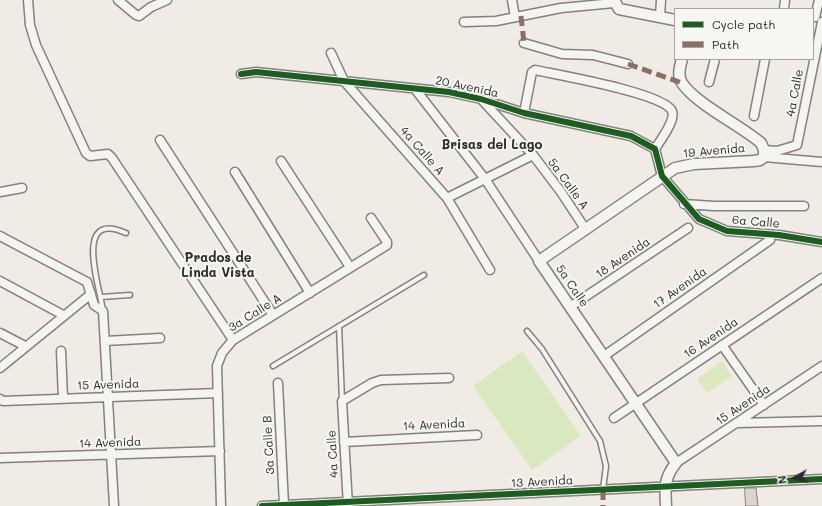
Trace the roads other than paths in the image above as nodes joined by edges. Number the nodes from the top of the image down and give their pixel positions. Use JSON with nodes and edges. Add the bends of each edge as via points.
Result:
{"nodes":[{"id":1,"x":28,"y":0,"type":"edge"},
{"id":2,"x":118,"y":0,"type":"edge"},
{"id":3,"x":167,"y":0,"type":"edge"},
{"id":4,"x":512,"y":0,"type":"edge"},
{"id":5,"x":661,"y":0,"type":"edge"},
{"id":6,"x":819,"y":0,"type":"edge"},
{"id":7,"x":614,"y":1,"type":"edge"},
{"id":8,"x":561,"y":4,"type":"edge"},
{"id":9,"x":660,"y":16,"type":"junction"},
{"id":10,"x":515,"y":17,"type":"junction"},
{"id":11,"x":818,"y":19,"type":"edge"},
{"id":12,"x":674,"y":20,"type":"edge"},
{"id":13,"x":464,"y":22,"type":"dead end"},
{"id":14,"x":524,"y":43,"type":"dead end"},
{"id":15,"x":814,"y":43,"type":"edge"},
{"id":16,"x":331,"y":53,"type":"dead end"},
{"id":17,"x":682,"y":60,"type":"edge"},
{"id":18,"x":715,"y":60,"type":"edge"},
{"id":19,"x":765,"y":60,"type":"edge"},
{"id":20,"x":811,"y":60,"type":"edge"},
{"id":21,"x":628,"y":64,"type":"dead end"},
{"id":22,"x":241,"y":74,"type":"dead end"},
{"id":23,"x":344,"y":81,"type":"junction"},
{"id":24,"x":709,"y":82,"type":"dead end"},
{"id":25,"x":415,"y":89,"type":"junction"},
{"id":26,"x":481,"y":99,"type":"junction"},
{"id":27,"x":524,"y":113,"type":"junction"},
{"id":28,"x":754,"y":116,"type":"dead end"},
{"id":29,"x":160,"y":140,"type":"dead end"},
{"id":30,"x":655,"y":149,"type":"junction"},
{"id":31,"x":764,"y":154,"type":"junction"},
{"id":32,"x":532,"y":156,"type":"junction"},
{"id":33,"x":281,"y":160,"type":"dead end"},
{"id":34,"x":822,"y":162,"type":"edge"},
{"id":35,"x":235,"y":172,"type":"dead end"},
{"id":36,"x":662,"y":176,"type":"junction"},
{"id":37,"x":485,"y":179,"type":"junction"},
{"id":38,"x":22,"y":188,"type":"dead end"},
{"id":39,"x":0,"y":192,"type":"edge"},
{"id":40,"x":447,"y":198,"type":"junction"},
{"id":41,"x":684,"y":204,"type":"junction"},
{"id":42,"x":804,"y":206,"type":"dead end"},
{"id":43,"x":371,"y":218,"type":"dead end"},
{"id":44,"x":688,"y":228,"type":"dead end"},
{"id":45,"x":586,"y":230,"type":"junction"},
{"id":46,"x":126,"y":233,"type":"dead end"},
{"id":47,"x":0,"y":236,"type":"edge"},
{"id":48,"x":770,"y":240,"type":"dead end"},
{"id":49,"x":822,"y":242,"type":"edge"},
{"id":50,"x":539,"y":261,"type":"junction"},
{"id":51,"x":350,"y":267,"type":"junction"},
{"id":52,"x":490,"y":270,"type":"dead end"},
{"id":53,"x":424,"y":275,"type":"dead end"},
{"id":54,"x":822,"y":278,"type":"edge"},
{"id":55,"x":0,"y":281,"type":"edge"},
{"id":56,"x":310,"y":293,"type":"junction"},
{"id":57,"x":91,"y":294,"type":"junction"},
{"id":58,"x":130,"y":295,"type":"dead end"},
{"id":59,"x":101,"y":297,"type":"junction"},
{"id":60,"x":570,"y":307,"type":"junction"},
{"id":61,"x":103,"y":311,"type":"junction"},
{"id":62,"x":63,"y":315,"type":"junction"},
{"id":63,"x":273,"y":315,"type":"junction"},
{"id":64,"x":339,"y":326,"type":"junction"},
{"id":65,"x":527,"y":331,"type":"dead end"},
{"id":66,"x":0,"y":333,"type":"edge"},
{"id":67,"x":160,"y":338,"type":"dead end"},
{"id":68,"x":233,"y":340,"type":"junction"},
{"id":69,"x":104,"y":341,"type":"junction"},
{"id":70,"x":25,"y":346,"type":"junction"},
{"id":71,"x":722,"y":346,"type":"junction"},
{"id":72,"x":61,"y":351,"type":"dead end"},
{"id":73,"x":604,"y":356,"type":"junction"},
{"id":74,"x":273,"y":366,"type":"dead end"},
{"id":75,"x":822,"y":366,"type":"edge"},
{"id":76,"x":0,"y":368,"type":"edge"},
{"id":77,"x":449,"y":378,"type":"dead end"},
{"id":78,"x":278,"y":383,"type":"dead end"},
{"id":79,"x":218,"y":393,"type":"junction"},
{"id":80,"x":108,"y":397,"type":"junction"},
{"id":81,"x":63,"y":398,"type":"junction"},
{"id":82,"x":0,"y":399,"type":"edge"},
{"id":83,"x":342,"y":400,"type":"junction"},
{"id":84,"x":636,"y":404,"type":"junction"},
{"id":85,"x":764,"y":405,"type":"junction"},
{"id":86,"x":614,"y":418,"type":"dead end"},
{"id":87,"x":822,"y":421,"type":"edge"},
{"id":88,"x":738,"y":423,"type":"junction"},
{"id":89,"x":477,"y":434,"type":"dead end"},
{"id":90,"x":344,"y":442,"type":"junction"},
{"id":91,"x":220,"y":451,"type":"junction"},
{"id":92,"x":111,"y":455,"type":"junction"},
{"id":93,"x":0,"y":458,"type":"edge"},
{"id":94,"x":676,"y":463,"type":"junction"},
{"id":95,"x":822,"y":479,"type":"edge"},
{"id":96,"x":665,"y":487,"type":"junction"},
{"id":97,"x":603,"y":490,"type":"junction"},
{"id":98,"x":347,"y":504,"type":"edge"},
{"id":99,"x":284,"y":505,"type":"junction"},
{"id":100,"x":114,"y":506,"type":"edge"},
{"id":101,"x":221,"y":506,"type":"edge"},
{"id":102,"x":262,"y":506,"type":"edge"},
{"id":103,"x":666,"y":506,"type":"edge"}],
"edges":[{"from":1,"to":68,"type":"street","via":[[30,24],[36,45],[86,153],[90,156],[108,154],[112,158]]},
{"from":2,"to":3,"type":"street","via":[[136,16]]},
{"from":4,"to":10,"type":"street"},
{"from":5,"to":9,"type":"street"},
{"from":6,"to":11,"type":"street","name":"4a Calle"},
{"from":7,"to":8,"type":"street"},
{"from":7,"to":9,"type":"street","via":[[619,9]]},
{"from":8,"to":10,"type":"street"},
{"from":9,"to":12,"type":"street"},
{"from":10,"to":13,"type":"street","via":[[496,21]]},
{"from":11,"to":15,"type":"street","name":"4a Calle"},
{"from":14,"to":21,"type":"street","via":[[562,54],[593,55]]},
{"from":16,"to":23,"type":"street","name":"4a Calle A"},
{"from":17,"to":31,"type":"street","via":[[682,83],[701,101],[761,143]]},
{"from":18,"to":24,"type":"street"},
{"from":19,"to":28,"type":"street"},
{"from":20,"to":31,"type":"street","name":"4a Calle","via":[[797,146]]},
{"from":22,"to":23,"type":"street","name":"20 Avenida","via":[[256,72]]},
{"from":23,"to":25,"type":"street","name":"20 Avenida"},
{"from":23,"to":40,"type":"street","name":"4a Calle A"},
{"from":25,"to":26,"type":"street","name":"20 Avenida","via":[[449,92]]},
{"from":25,"to":37,"type":"street","name":"5a Calle"},
{"from":26,"to":27,"type":"street","name":"20 Avenida"},
{"from":26,"to":32,"type":"street","name":"5a Calle A"},
{"from":27,"to":30,"type":"street","name":"20 Avenida","via":[[631,136]]},
{"from":27,"to":30,"type":"street","via":[[532,72],[535,70],[636,92],[668,106],[672,111],[673,118]]},
{"from":29,"to":63,"type":"street"},
{"from":30,"to":36,"type":"street"},
{"from":31,"to":34,"type":"street","name":"19 Avenida"},
{"from":31,"to":36,"type":"street","name":"19 Avenida","via":[[760,160],[754,161],[687,165],[675,168]]},
{"from":32,"to":37,"type":"street"},
{"from":32,"to":45,"type":"street","name":"5a Calle A","via":[[561,192]]},
{"from":33,"to":51,"type":"street"},
{"from":35,"to":56,"type":"street"},
{"from":36,"to":41,"type":"street","name":"6a Calle"},
{"from":36,"to":45,"type":"street","name":"19 Avenida"},
{"from":37,"to":40,"type":"street"},
{"from":37,"to":50,"type":"street","name":"5a Calle"},
{"from":38,"to":39,"type":"street"},
{"from":40,"to":52,"type":"street","name":"4a Calle A"},
{"from":41,"to":42,"type":"street"},
{"from":41,"to":49,"type":"street","name":"6a Calle","via":[[699,219],[727,231],[779,235]]},
{"from":43,"to":51,"type":"street","name":"3a Calle A","via":[[387,245]]},
{"from":44,"to":60,"type":"street","name":"18 Avenida"},
{"from":45,"to":50,"type":"street","name":"19 Avenida"},
{"from":46,"to":59,"type":"lane","via":[[114,227],[100,231],[94,239],[92,254]]},
{"from":47,"to":57,"type":"street","via":[[87,282]]},
{"from":48,"to":73,"type":"street","name":"17 Avenida"},
{"from":50,"to":60,"type":"street","name":"5a Calle"},
{"from":51,"to":56,"type":"street","name":"3a Calle A"},
{"from":53,"to":64,"type":"lane"},
{"from":54,"to":71,"type":"street","name":"16 Avenida"},
{"from":55,"to":62,"type":"street"},
{"from":56,"to":63,"type":"street","name":"3a Calle A"},
{"from":57,"to":61,"type":"street","via":[[94,305]]},
{"from":57,"to":62,"type":"street"},
{"from":58,"to":59,"type":"lane"},
{"from":59,"to":61,"type":"lane"},
{"from":60,"to":73,"type":"street","name":"5a Calle"},
{"from":61,"to":69,"type":"street"},
{"from":62,"to":70,"type":"street"},
{"from":63,"to":68,"type":"street","name":"3a Calle A"},
{"from":64,"to":74,"type":"lane"},
{"from":64,"to":83,"type":"lane"},
{"from":65,"to":97,"type":"lane","via":[[542,349],[600,441],[606,466]]},
{"from":66,"to":70,"type":"street"},
{"from":67,"to":69,"type":"street"},
{"from":68,"to":79,"type":"street","name":"3a Calle A","via":[[222,353],[217,366]]},
{"from":69,"to":80,"type":"street"},
{"from":70,"to":76,"type":"street"},
{"from":71,"to":84,"type":"street","name":"16 Avenida"},
{"from":71,"to":85,"type":"street"},
{"from":72,"to":81,"type":"street"},
{"from":73,"to":84,"type":"street","name":"5a Calle"},
{"from":75,"to":85,"type":"street","name":"15 Avenida"},
{"from":77,"to":83,"type":"street","via":[[381,380]]},
{"from":78,"to":99,"type":"street","name":"3a Calle B"},
{"from":79,"to":80,"type":"street","name":"15 Avenida"},
{"from":79,"to":91,"type":"street","name":"3a Calle A"},
{"from":80,"to":81,"type":"street","name":"15 Avenida"},
{"from":80,"to":92,"type":"street"},
{"from":81,"to":82,"type":"street","name":"15 Avenida","via":[[3,401]]},
{"from":83,"to":90,"type":"street","name":"4a Calle"},
{"from":84,"to":86,"type":"street","name":"16 Avenida"},
{"from":84,"to":94,"type":"street","name":"5a Calle"},
{"from":85,"to":88,"type":"street","name":"15 Avenida"},
{"from":87,"to":88,"type":"street"},
{"from":88,"to":94,"type":"street","name":"15 Avenida"},
{"from":89,"to":90,"type":"street","name":"14 Avenida"},
{"from":90,"to":98,"type":"street","name":"4a Calle"},
{"from":91,"to":92,"type":"street","name":"14 Avenida"},
{"from":91,"to":101,"type":"street","name":"3a Calle A"},
{"from":92,"to":93,"type":"street","name":"14 Avenida"},
{"from":92,"to":100,"type":"street"},
{"from":94,"to":96,"type":"street","via":[[667,474]]},
{"from":95,"to":96,"type":"street","name":"13 Avenida"},
{"from":96,"to":97,"type":"street","name":"13 Avenida"},
{"from":96,"to":103,"type":"street"},
{"from":97,"to":98,"type":"street","name":"13 Avenida"},
{"from":98,"to":99,"type":"street","name":"13 Avenida"},
{"from":99,"to":102,"type":"street","name":"13 Avenida"}]}
